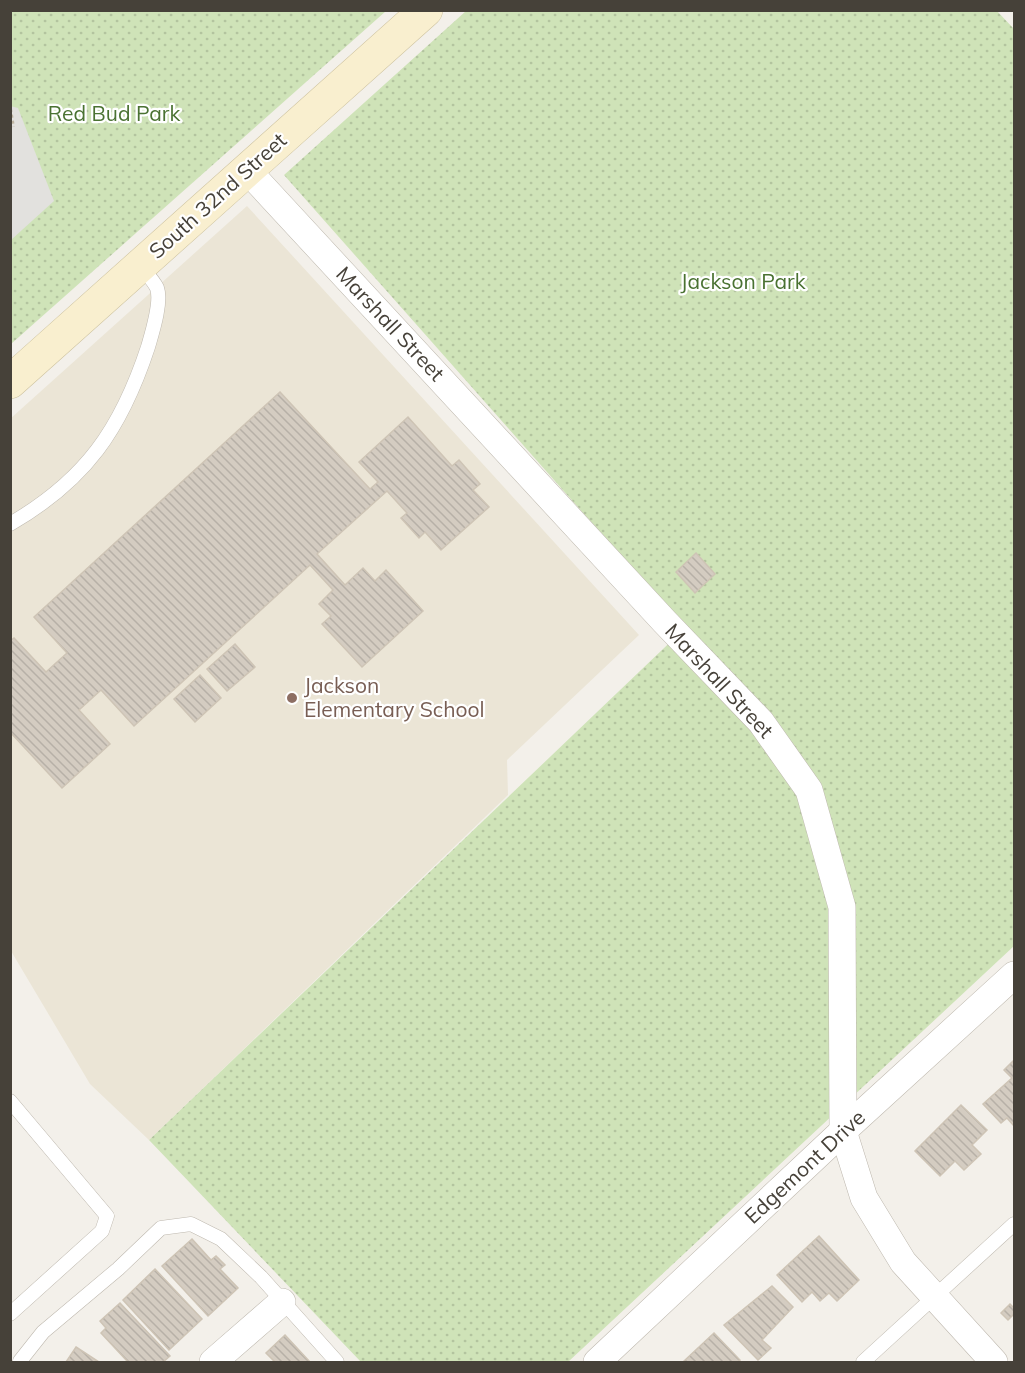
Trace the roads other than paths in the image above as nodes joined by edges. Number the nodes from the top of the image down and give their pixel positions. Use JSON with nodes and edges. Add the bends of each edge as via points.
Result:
{"nodes":[{"id":1,"x":426,"y":10,"type":"edge"},
{"id":2,"x":247,"y":170,"type":"junction"},
{"id":3,"x":140,"y":265,"type":"junction"},
{"id":4,"x":10,"y":382,"type":"edge"},
{"id":5,"x":10,"y":524,"type":"edge"},
{"id":6,"x":1014,"y":975,"type":"edge"},
{"id":7,"x":10,"y":1101,"type":"edge"},
{"id":8,"x":843,"y":1131,"type":"junction"},
{"id":9,"x":1014,"y":1224,"type":"edge"},
{"id":10,"x":935,"y":1298,"type":"junction"},
{"id":11,"x":282,"y":1302,"type":"junction"},
{"id":12,"x":10,"y":1314,"type":"edge"},
{"id":13,"x":21,"y":1362,"type":"edge"},
{"id":14,"x":213,"y":1362,"type":"edge"},
{"id":15,"x":337,"y":1362,"type":"edge"},
{"id":16,"x":597,"y":1362,"type":"edge"},
{"id":17,"x":863,"y":1362,"type":"edge"},
{"id":18,"x":994,"y":1362,"type":"edge"}],
"edges":[{"from":1,"to":2,"type":"street","name":"South 32nd Street"},
{"from":2,"to":3,"type":"street","name":"South 32nd Street"},
{"from":2,"to":8,"type":"street","name":"Marshall Street","via":[[761,722],[809,790],[842,907]]},
{"from":3,"to":4,"type":"street","name":"South 32nd Street"},
{"from":3,"to":5,"type":"lane","via":[[157,288],[157,307],[139,375],[123,411],[98,452],[66,486]]},
{"from":6,"to":8,"type":"street","name":"Edgemont Drive"},
{"from":7,"to":12,"type":"lane","via":[[107,1215],[102,1231]]},
{"from":8,"to":10,"type":"street","name":"Marshall Street","via":[[864,1198],[903,1262]]},
{"from":8,"to":16,"type":"street","name":"Edgemont Drive"},
{"from":9,"to":10,"type":"lane"},
{"from":10,"to":17,"type":"lane"},
{"from":10,"to":18,"type":"street","name":"Marshall Street"},
{"from":11,"to":13,"type":"lane","via":[[221,1239],[191,1224],[161,1228],[44,1332]]},
{"from":11,"to":14,"type":"street"},
{"from":11,"to":15,"type":"lane"}]}
